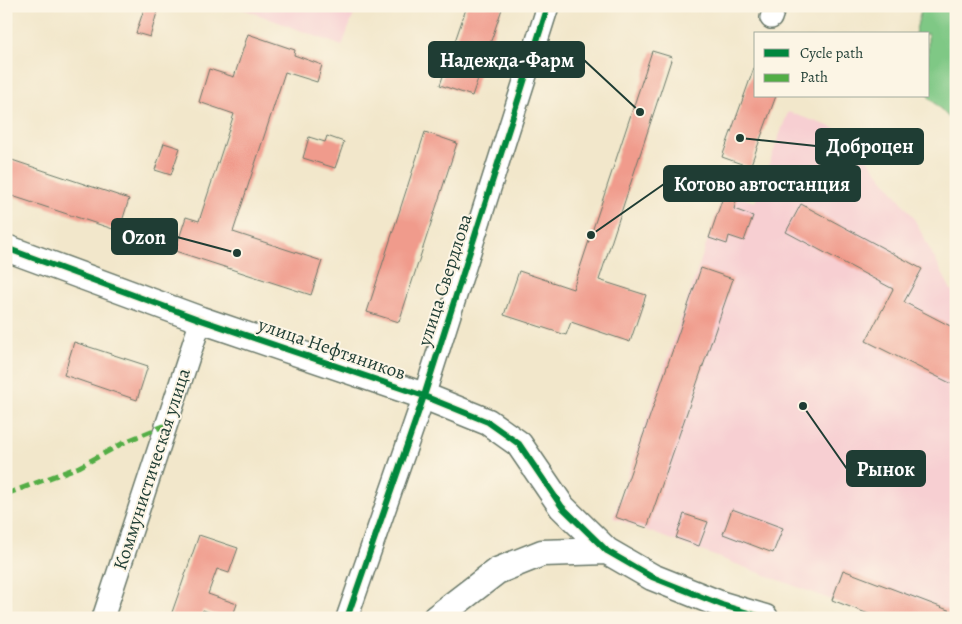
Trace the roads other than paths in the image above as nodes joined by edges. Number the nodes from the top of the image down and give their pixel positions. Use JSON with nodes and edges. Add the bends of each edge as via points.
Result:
{"nodes":[{"id":1,"x":548,"y":6,"type":"edge"},
{"id":2,"x":6,"y":248,"type":"edge"},
{"id":3,"x":201,"y":320,"type":"junction"},
{"id":4,"x":424,"y":396,"type":"junction"},
{"id":5,"x":606,"y":551,"type":"junction"},
{"id":6,"x":103,"y":618,"type":"edge"},
{"id":7,"x":347,"y":618,"type":"edge"},
{"id":8,"x":436,"y":618,"type":"edge"},
{"id":9,"x":765,"y":618,"type":"edge"}],
"edges":[{"from":1,"to":4,"type":"street","name":"улица Свердлова"},
{"from":2,"to":3,"type":"street","name":"улица Нефтяников"},
{"from":3,"to":4,"type":"street","name":"улица Нефтяников"},
{"from":3,"to":6,"type":"street","name":"Коммунистическая улица"},
{"from":4,"to":5,"type":"street","name":"улица Нефтяников","via":[[488,422],[519,444],[562,507]]},
{"from":4,"to":7,"type":"street","name":"улица Свердлова"},
{"from":5,"to":8,"type":"street","via":[[542,553],[497,571]]},
{"from":5,"to":9,"type":"street","name":"улица Нефтяников","via":[[652,577]]}]}
